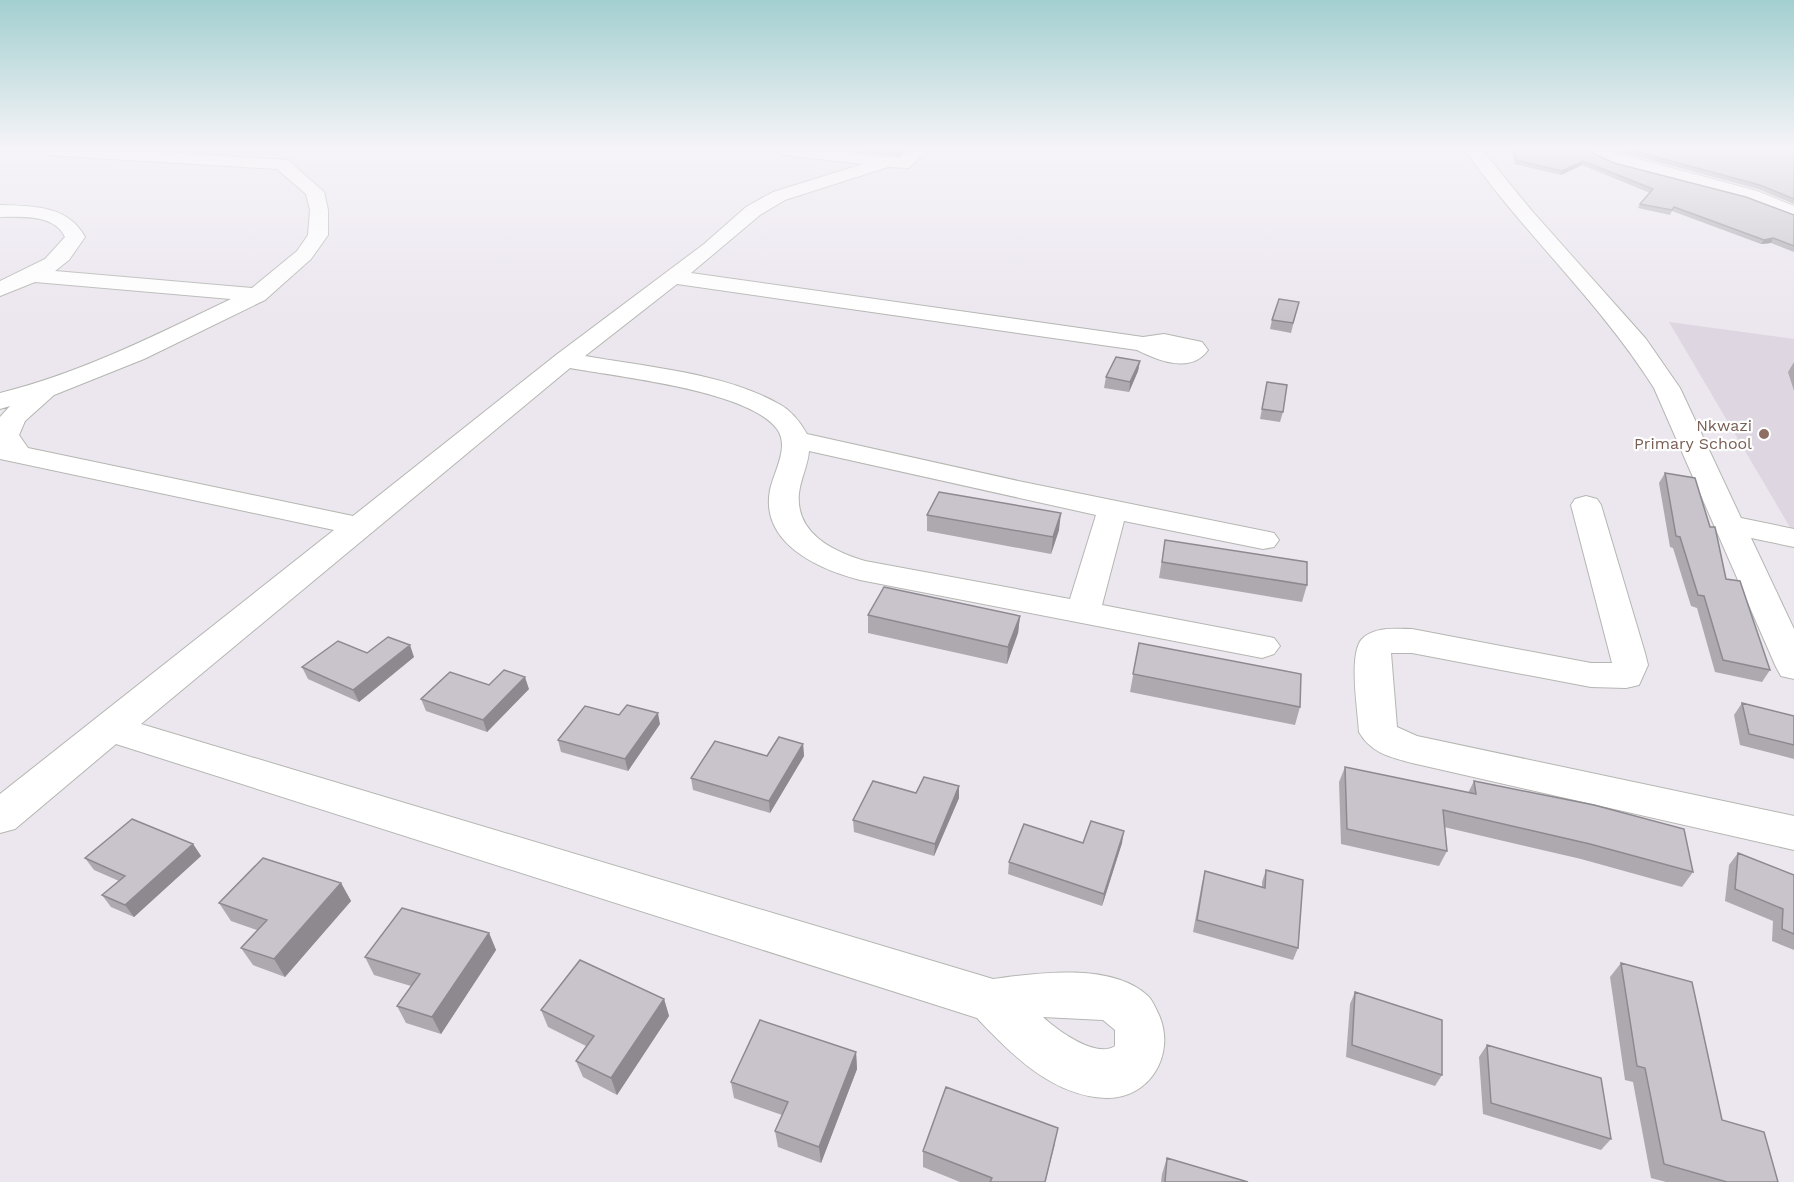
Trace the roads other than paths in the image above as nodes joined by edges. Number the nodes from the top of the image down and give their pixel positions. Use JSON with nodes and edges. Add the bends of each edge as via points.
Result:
{"nodes":[{"id":1,"x":318,"y":205,"type":"edge"},
{"id":2,"x":761,"y":205,"type":"edge"},
{"id":3,"x":1517,"y":205,"type":"edge"},
{"id":4,"x":1775,"y":205,"type":"edge"},
{"id":5,"x":0,"y":211,"type":"edge"},
{"id":6,"x":1794,"y":213,"type":"edge"},
{"id":7,"x":32,"y":275,"type":"junction"},
{"id":8,"x":673,"y":277,"type":"junction"},
{"id":9,"x":0,"y":289,"type":"edge"},
{"id":10,"x":257,"y":295,"type":"junction"},
{"id":11,"x":1143,"y":344,"type":"dead end"},
{"id":12,"x":565,"y":360,"type":"junction"},
{"id":13,"x":47,"y":389,"type":"junction"},
{"id":14,"x":0,"y":401,"type":"edge"},
{"id":15,"x":797,"y":440,"type":"junction"},
{"id":16,"x":9,"y":453,"type":"edge"},
{"id":17,"x":1586,"y":505,"type":"dead end"},
{"id":18,"x":1112,"y":510,"type":"junction"},
{"id":19,"x":1728,"y":524,"type":"junction"},
{"id":20,"x":359,"y":526,"type":"junction"},
{"id":21,"x":1794,"y":538,"type":"edge"},
{"id":22,"x":1263,"y":540,"type":"dead end"},
{"id":23,"x":1083,"y":611,"type":"junction"},
{"id":24,"x":1262,"y":646,"type":"dead end"},
{"id":25,"x":1794,"y":667,"type":"edge"},
{"id":26,"x":110,"y":728,"type":"junction"},
{"id":27,"x":0,"y":817,"type":"edge"},
{"id":28,"x":1794,"y":833,"type":"edge"},
{"id":29,"x":993,"y":1001,"type":"dead end"}],
"edges":[{"from":1,"to":10,"type":"street","via":[[318,235],[304,255]]},
{"from":2,"to":8,"type":"street"},
{"from":3,"to":19,"type":"street","via":[[1652,365],[1667,388]]},
{"from":4,"to":6,"type":"street"},
{"from":5,"to":7,"type":"street","via":[[44,215],[62,220],[72,228],[75,237],[69,249]]},
{"from":7,"to":9,"type":"street"},
{"from":7,"to":10,"type":"street"},
{"from":8,"to":11,"type":"street"},
{"from":8,"to":12,"type":"street"},
{"from":10,"to":13,"type":"street","via":[[135,354]]},
{"from":12,"to":15,"type":"street","via":[[749,397],[786,422]]},
{"from":12,"to":20,"type":"street"},
{"from":13,"to":14,"type":"street"},
{"from":13,"to":16,"type":"street","via":[[13,417],[5,435]]},
{"from":15,"to":18,"type":"street"},
{"from":15,"to":23,"type":"street","via":[[784,501],[788,520],[810,550],[861,570]]},
{"from":16,"to":20,"type":"street"},
{"from":17,"to":28,"type":"street","via":[[1630,665],[1626,676],[1591,675],[1412,641],[1384,641],[1375,646],[1372,656],[1378,732],[1385,739],[1412,749]]},
{"from":18,"to":22,"type":"street"},
{"from":18,"to":23,"type":"street"},
{"from":19,"to":21,"type":"street"},
{"from":19,"to":25,"type":"street"},
{"from":20,"to":26,"type":"street"},
{"from":23,"to":24,"type":"street"},
{"from":26,"to":27,"type":"street"},
{"from":26,"to":29,"type":"street"}]}
